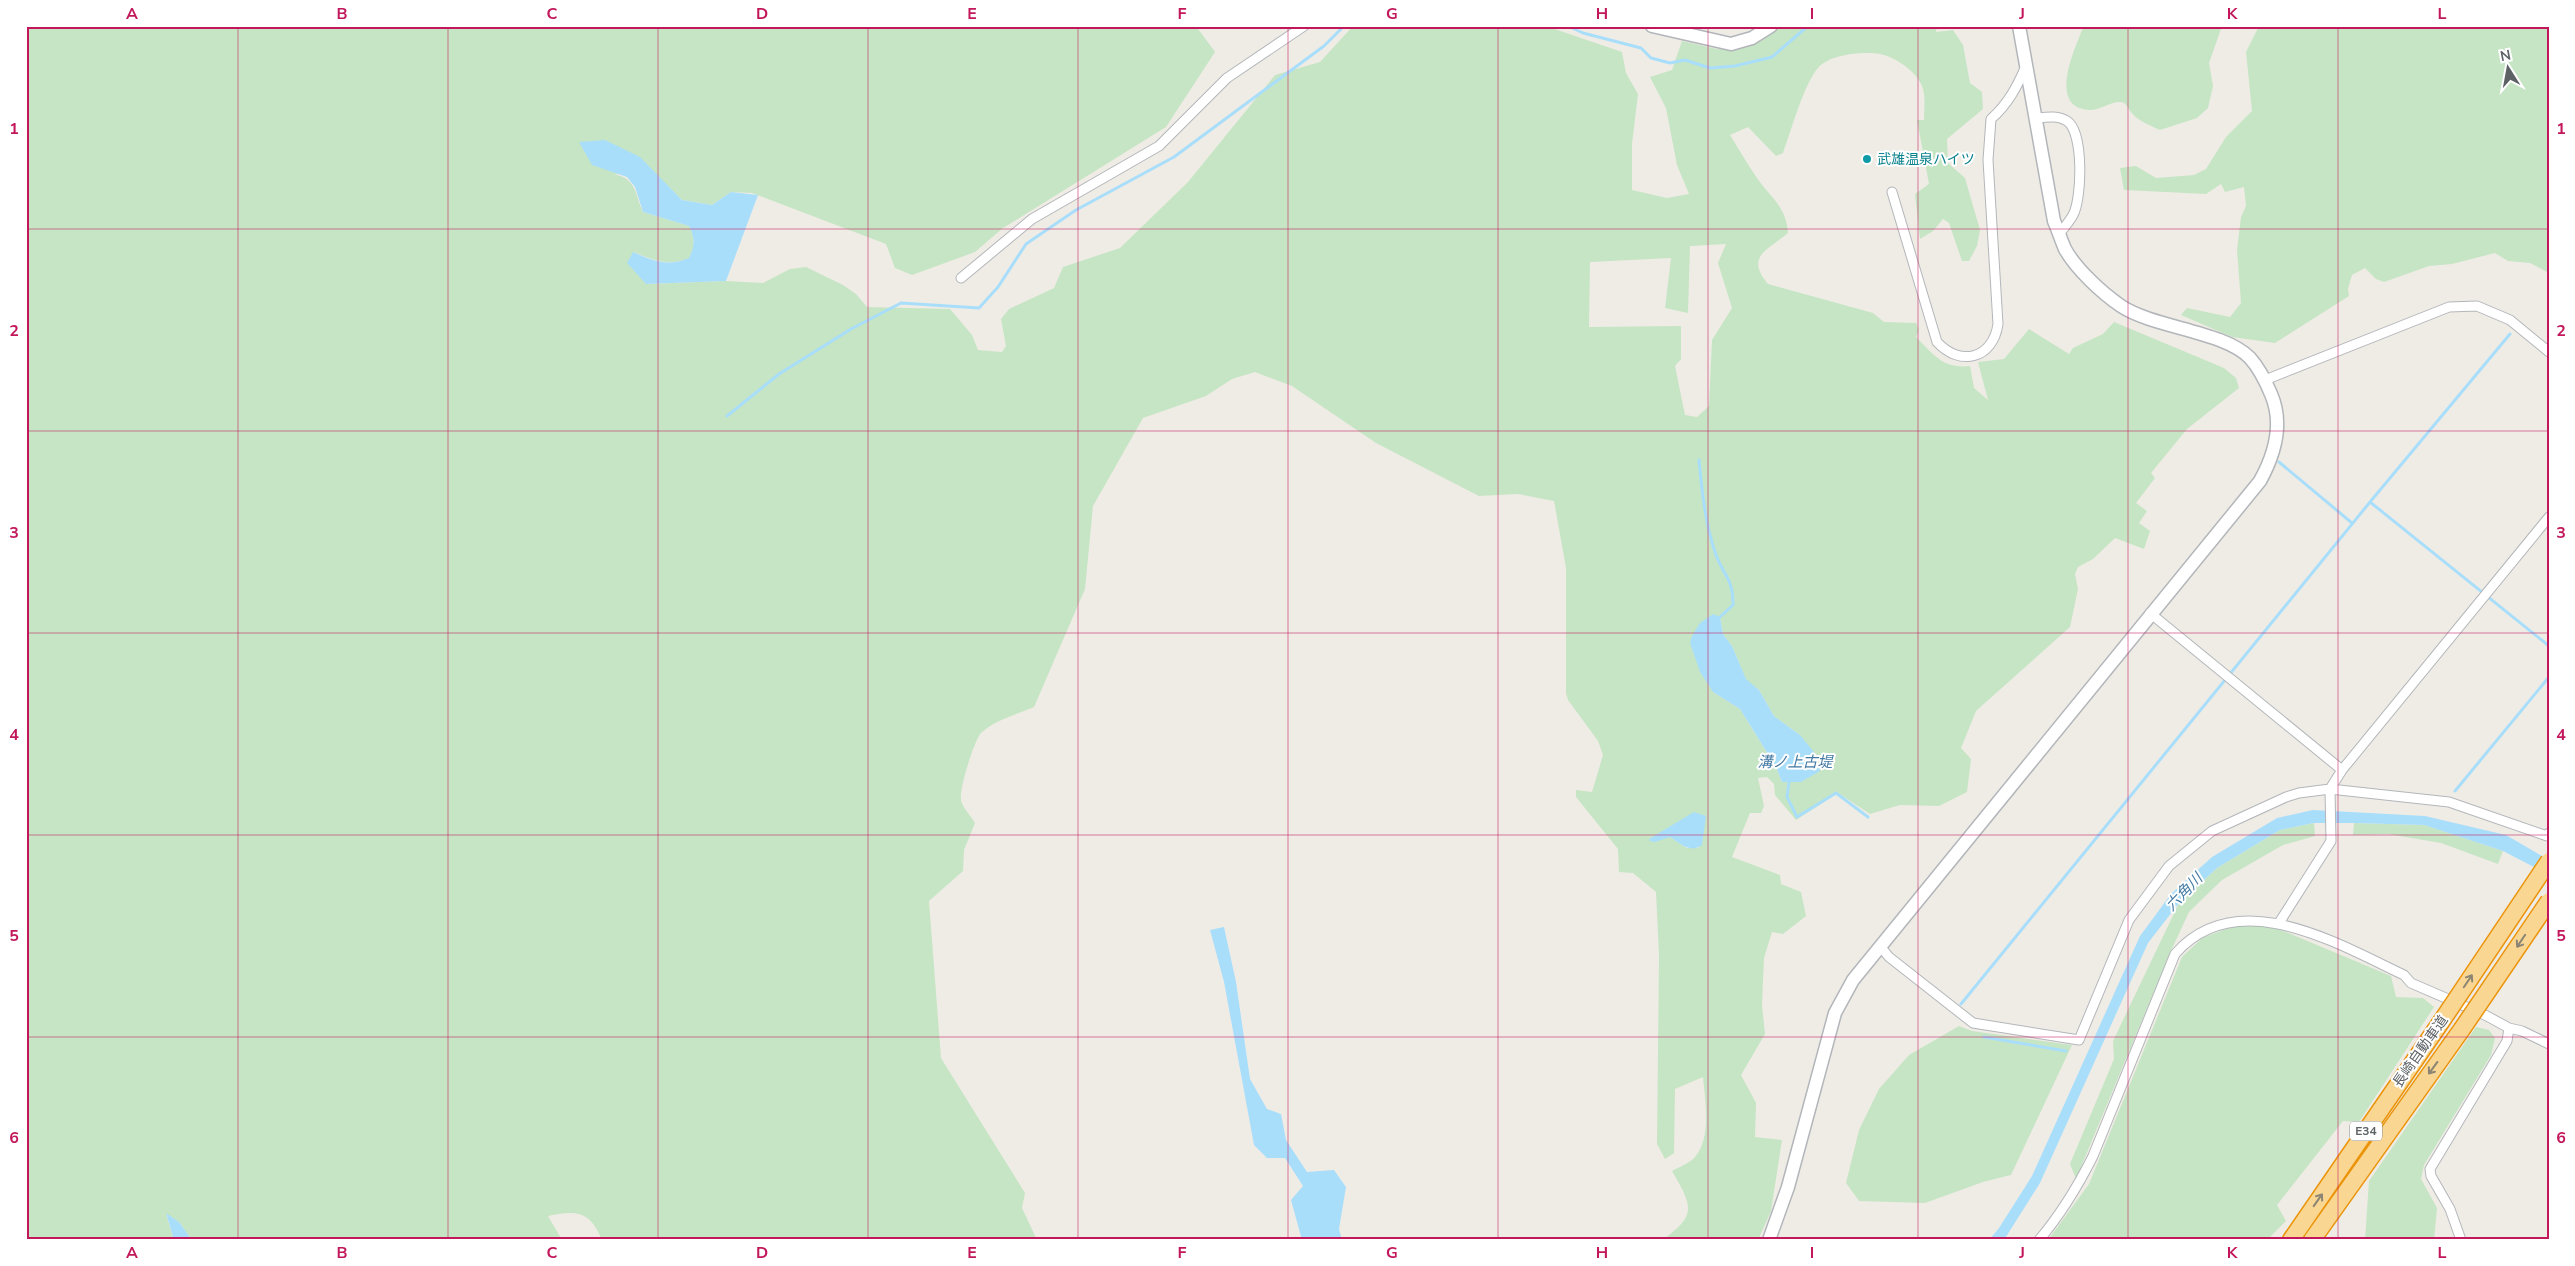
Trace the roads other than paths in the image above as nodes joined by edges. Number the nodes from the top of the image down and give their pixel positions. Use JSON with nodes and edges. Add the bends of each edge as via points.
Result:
{"nodes":[{"id":1,"x":1304,"y":26,"type":"edge"},
{"id":2,"x":1652,"y":26,"type":"edge"},
{"id":3,"x":1771,"y":26,"type":"edge"},
{"id":4,"x":2019,"y":26,"type":"edge"},
{"id":5,"x":2027,"y":65,"type":"junction"},
{"id":6,"x":2036,"y":118,"type":"junction"},
{"id":7,"x":1892,"y":192,"type":"dead end"},
{"id":8,"x":2059,"y":234,"type":"junction"},
{"id":9,"x":961,"y":278,"type":"dead end"},
{"id":10,"x":2549,"y":352,"type":"edge"},
{"id":11,"x":2265,"y":380,"type":"junction"},
{"id":12,"x":2549,"y":517,"type":"edge"},
{"id":13,"x":2150,"y":613,"type":"junction"},
{"id":14,"x":2342,"y":770,"type":"junction"},
{"id":15,"x":2330,"y":789,"type":"junction"},
{"id":16,"x":2549,"y":833,"type":"edge"},
{"id":17,"x":2549,"y":861,"type":"edge"},
{"id":18,"x":2549,"y":901,"type":"edge"},
{"id":19,"x":2279,"y":923,"type":"junction"},
{"id":20,"x":1880,"y":946,"type":"junction"},
{"id":21,"x":2508,"y":1028,"type":"junction"},
{"id":22,"x":2549,"y":1044,"type":"edge"},
{"id":23,"x":1769,"y":1240,"type":"edge"},
{"id":24,"x":2039,"y":1240,"type":"edge"},
{"id":25,"x":2290,"y":1240,"type":"edge"},
{"id":26,"x":2312,"y":1240,"type":"edge"},
{"id":27,"x":2461,"y":1240,"type":"edge"}],
"edges":[{"from":1,"to":9,"type":"street","via":[[1228,78],[1159,146],[1032,219]]},
{"from":2,"to":3,"type":"street","via":[[1731,44],[1752,38]]},
{"from":4,"to":5,"type":"street"},
{"from":5,"to":6,"type":"street"},
{"from":5,"to":7,"type":"street","via":[[2017,88],[1991,119],[1988,160],[1998,324],[1990,346],[1980,353],[1956,357],[1936,342]]},
{"from":6,"to":8,"type":"street"},
{"from":6,"to":8,"type":"street","via":[[2051,117],[2071,125],[2081,162],[2074,214]]},
{"from":8,"to":11,"type":"street","via":[[2066,250],[2094,284],[2122,306],[2142,316],[2229,344],[2250,358]]},
{"from":10,"to":11,"type":"street","via":[[2510,320],[2477,306],[2449,307]]},
{"from":11,"to":13,"type":"street","via":[[2274,400],[2278,423],[2270,464],[2260,481]]},
{"from":12,"to":14,"type":"street"},
{"from":13,"to":14,"type":"street"},
{"from":13,"to":20,"type":"street"},
{"from":14,"to":15,"type":"street"},
{"from":15,"to":16,"type":"street","via":[[2449,802],[2547,836]]},
{"from":15,"to":19,"type":"street","via":[[2331,841]]},
{"from":15,"to":20,"type":"street","via":[[2286,797],[2235,819],[2212,831],[2169,866],[2129,920],[2079,1040],[1973,1024],[1889,957]]},
{"from":25,"to":17,"type":"highway","name":"長崎自動車道","number":"E34","one_way":true,"bridge":true},
{"from":18,"to":26,"type":"highway","name":"長崎自動車道","number":"E34","one_way":true,"bridge":true},
{"from":19,"to":21,"type":"street","via":[[2339,945]]},
{"from":19,"to":24,"type":"street","via":[[2247,920],[2214,927],[2185,942],[2175,954],[2081,1182]]},
{"from":20,"to":23,"type":"street","via":[[1853,980],[1835,1013],[1788,1187]]},
{"from":21,"to":22,"type":"street"},
{"from":21,"to":27,"type":"street","via":[[2507,1041],[2430,1169]]}]}
